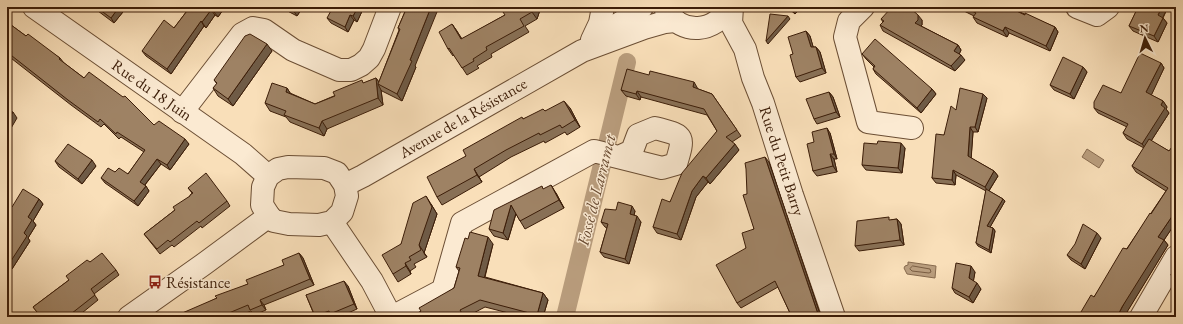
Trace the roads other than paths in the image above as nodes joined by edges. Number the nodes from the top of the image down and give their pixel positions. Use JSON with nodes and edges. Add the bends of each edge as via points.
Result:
{"nodes":[{"id":1,"x":34,"y":7,"type":"edge"},
{"id":2,"x":390,"y":7,"type":"edge"},
{"id":3,"x":603,"y":7,"type":"edge"},
{"id":4,"x":642,"y":7,"type":"edge"},
{"id":5,"x":730,"y":7,"type":"edge"},
{"id":6,"x":862,"y":7,"type":"edge"},
{"id":7,"x":1077,"y":7,"type":"edge"},
{"id":8,"x":1108,"y":7,"type":"edge"},
{"id":9,"x":670,"y":14,"type":"edge"},
{"id":10,"x":587,"y":45,"type":"junction"},
{"id":11,"x":182,"y":112,"type":"junction"},
{"id":12,"x":912,"y":128,"type":"dead end"},
{"id":13,"x":619,"y":157,"type":"dead end"},
{"id":14,"x":268,"y":176,"type":"junction"},
{"id":15,"x":345,"y":185,"type":"junction"},
{"id":16,"x":268,"y":216,"type":"junction"},
{"id":17,"x":332,"y":222,"type":"junction"},
{"id":18,"x":1176,"y":257,"type":"edge"},
{"id":19,"x":129,"y":317,"type":"edge"},
{"id":20,"x":392,"y":317,"type":"edge"},
{"id":21,"x":834,"y":317,"type":"edge"},
{"id":22,"x":1141,"y":317,"type":"edge"}],
"edges":[{"from":1,"to":11,"type":"street","name":"Rue du 18 Juin"},
{"from":2,"to":11,"type":"street","via":[[369,58],[351,70],[339,70],[293,50],[264,30],[253,28],[242,34]]},
{"from":3,"to":10,"type":"street","via":[[600,23]]},
{"from":4,"to":10,"type":"street","name":"Avenue de la Résistance"},
{"from":5,"to":9,"type":"street","via":[[721,19],[708,26],[694,28],[684,26]]},
{"from":5,"to":21,"type":"street","name":"Rue du Petit Barry","via":[[731,23],[745,49],[753,78],[764,103]]},
{"from":6,"to":12,"type":"street","via":[[849,21],[845,37],[868,122]]},
{"from":7,"to":8,"type":"street","via":[[1097,15]]},
{"from":9,"to":10,"type":"street","name":"Avenue de la Résistance","via":[[665,22]]},
{"from":10,"to":15,"type":"street","name":"Avenue de la Résistance"},
{"from":11,"to":14,"type":"street","name":"Rue du 18 Juin","via":[[243,154]]},
{"from":13,"to":20,"type":"street","via":[[594,151],[462,223],[443,290]]},
{"from":14,"to":15,"type":"street","via":[[278,169],[288,167],[324,168],[337,172]]},
{"from":14,"to":16,"type":"street","via":[[263,187],[262,204]]},
{"from":15,"to":17,"type":"street","via":[[347,196],[342,212]]},
{"from":16,"to":17,"type":"street","via":[[274,221],[289,224],[319,225]]},
{"from":16,"to":19,"type":"street"},
{"from":17,"to":20,"type":"street","via":[[372,280]]},
{"from":18,"to":22,"type":"street"}]}
